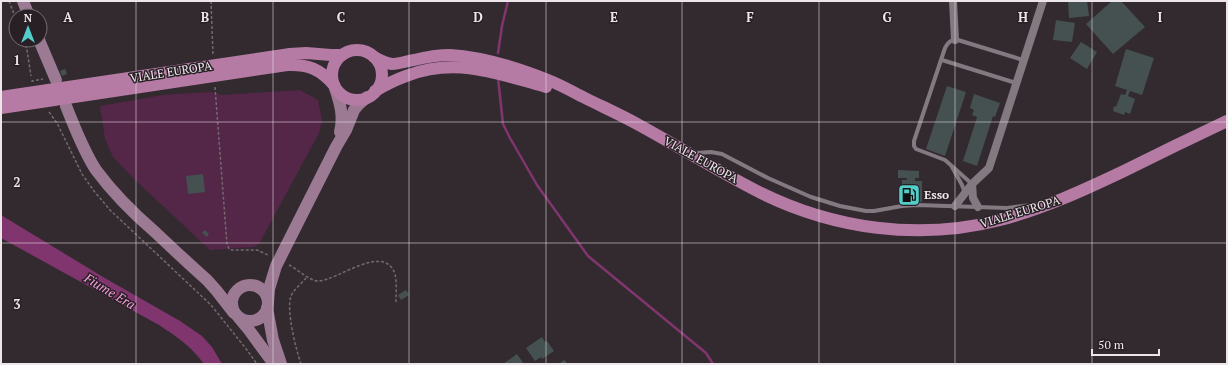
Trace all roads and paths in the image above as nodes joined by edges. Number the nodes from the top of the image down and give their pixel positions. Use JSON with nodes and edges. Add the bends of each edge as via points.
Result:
{"nodes":[{"id":1,"x":211,"y":1,"type":"edge"},
{"id":2,"x":953,"y":1,"type":"edge"},
{"id":3,"x":1043,"y":1,"type":"edge"},
{"id":4,"x":955,"y":40,"type":"junction"},
{"id":5,"x":26,"y":48,"type":"edge"},
{"id":6,"x":42,"y":48,"type":"edge"},
{"id":7,"x":342,"y":55,"type":"junction"},
{"id":8,"x":214,"y":57,"type":"dead end"},
{"id":9,"x":374,"y":57,"type":"junction"},
{"id":10,"x":942,"y":60,"type":"junction"},
{"id":11,"x":1023,"y":60,"type":"junction"},
{"id":12,"x":235,"y":67,"type":"junction"},
{"id":13,"x":31,"y":76,"type":"dead end"},
{"id":14,"x":56,"y":80,"type":"dead end"},
{"id":15,"x":215,"y":83,"type":"dead end"},
{"id":16,"x":1016,"y":83,"type":"junction"},
{"id":17,"x":335,"y":86,"type":"junction"},
{"id":18,"x":371,"y":94,"type":"junction"},
{"id":19,"x":1,"y":97,"type":"edge"},
{"id":20,"x":586,"y":98,"type":"junction"},
{"id":21,"x":66,"y":106,"type":"dead end"},
{"id":22,"x":1,"y":108,"type":"edge"},
{"id":23,"x":1227,"y":121,"type":"edge"},
{"id":24,"x":336,"y":146,"type":"junction"},
{"id":25,"x":690,"y":154,"type":"junction"},
{"id":26,"x":948,"y":162,"type":"junction"},
{"id":27,"x":972,"y":184,"type":"junction"},
{"id":28,"x":965,"y":194,"type":"junction"},
{"id":29,"x":1053,"y":203,"type":"junction"},
{"id":30,"x":955,"y":206,"type":"junction"},
{"id":31,"x":978,"y":207,"type":"junction"},
{"id":32,"x":268,"y":255,"type":"dead end"},
{"id":33,"x":289,"y":265,"type":"dead end"},
{"id":34,"x":276,"y":266,"type":"junction"},
{"id":35,"x":308,"y":277,"type":"junction"},
{"id":36,"x":206,"y":280,"type":"junction"},
{"id":37,"x":244,"y":286,"type":"junction"},
{"id":38,"x":396,"y":302,"type":"dead end"},
{"id":39,"x":268,"y":305,"type":"junction"},
{"id":40,"x":236,"y":315,"type":"junction"},
{"id":41,"x":274,"y":364,"type":"edge"},
{"id":42,"x":281,"y":364,"type":"edge"},
{"id":43,"x":301,"y":364,"type":"edge"}],
"edges":[{"from":1,"to":8,"type":"path"},
{"from":2,"to":4,"type":"street"},
{"from":3,"to":11,"type":"street"},
{"from":4,"to":10,"type":"lane","via":[[947,45]]},
{"from":4,"to":11,"type":"lane"},
{"from":5,"to":13,"type":"path"},
{"from":6,"to":14,"type":"street"},
{"from":7,"to":9,"type":"main road","name":"VIALE EUROPA","via":[[361,50]]},
{"from":7,"to":12,"type":"main road","name":"VIALE EUROPA","via":[[306,52]]},
{"from":7,"to":17,"type":"main road","via":[[332,69]]},
{"from":9,"to":18,"type":"main road","via":[[380,66],[382,77],[378,87]]},
{"from":9,"to":20,"type":"main road","name":"VIALE EUROPA","via":[[393,64],[440,56],[478,59],[548,80]]},
{"from":10,"to":16,"type":"lane"},
{"from":10,"to":26,"type":"lane","via":[[914,146]]},
{"from":11,"to":16,"type":"street"},
{"from":12,"to":17,"type":"main road","name":"VIALE EUROPA","via":[[308,66],[320,72]]},
{"from":12,"to":19,"type":"main road","name":"VIALE EUROPA"},
{"from":12,"to":22,"type":"main road","name":"VIALE EUROPA"},
{"from":15,"to":32,"type":"path","via":[[227,245],[230,250],[257,250]]},
{"from":16,"to":27,"type":"street","via":[[989,168]]},
{"from":17,"to":18,"type":"main road","name":"VIALE EUROPA","via":[[342,95],[352,99],[362,99]]},
{"from":17,"to":24,"type":"street","via":[[342,115]]},
{"from":18,"to":20,"type":"main road","name":"VIALE EUROPA","via":[[397,79],[417,72],[463,67],[506,75]]},
{"from":18,"to":24,"type":"street","via":[[356,107]]},
{"from":20,"to":25,"type":"main road","name":"VIALE EUROPA"},
{"from":21,"to":36,"type":"street","via":[[95,169],[132,212]]},
{"from":23,"to":29,"type":"main road","name":"VIALE EUROPA"},
{"from":24,"to":34,"type":"street"},
{"from":25,"to":29,"type":"main road","name":"VIALE EUROPA","via":[[785,204],[825,218],[868,227],[902,230],[955,228],[1000,220]]},
{"from":25,"to":30,"type":"lane","via":[[719,153],[811,197],[853,208],[874,211],[908,206]]},
{"from":26,"to":27,"type":"lane"},
{"from":26,"to":28,"type":"lane"},
{"from":27,"to":28,"type":"street"},
{"from":27,"to":31,"type":"street","via":[[973,198]]},
{"from":28,"to":30,"type":"street"},
{"from":29,"to":31,"type":"lane","via":[[1007,208]]},
{"from":30,"to":31,"type":"lane"},
{"from":33,"to":35,"type":"path"},
{"from":34,"to":37,"type":"street","via":[[262,279]]},
{"from":34,"to":39,"type":"street"},
{"from":35,"to":38,"type":"path","via":[[317,281],[323,280],[365,264],[383,262],[395,274]]},
{"from":35,"to":43,"type":"path","via":[[290,299],[294,338]]},
{"from":36,"to":37,"type":"street","via":[[226,287]]},
{"from":36,"to":40,"type":"street"},
{"from":37,"to":39,"type":"street","via":[[253,285],[264,291]]},
{"from":37,"to":40,"type":"street","via":[[233,296]]},
{"from":39,"to":40,"type":"street","via":[[265,314],[255,321],[243,320]]},
{"from":39,"to":42,"type":"street","via":[[273,340]]},
{"from":40,"to":41,"type":"street"}]}
